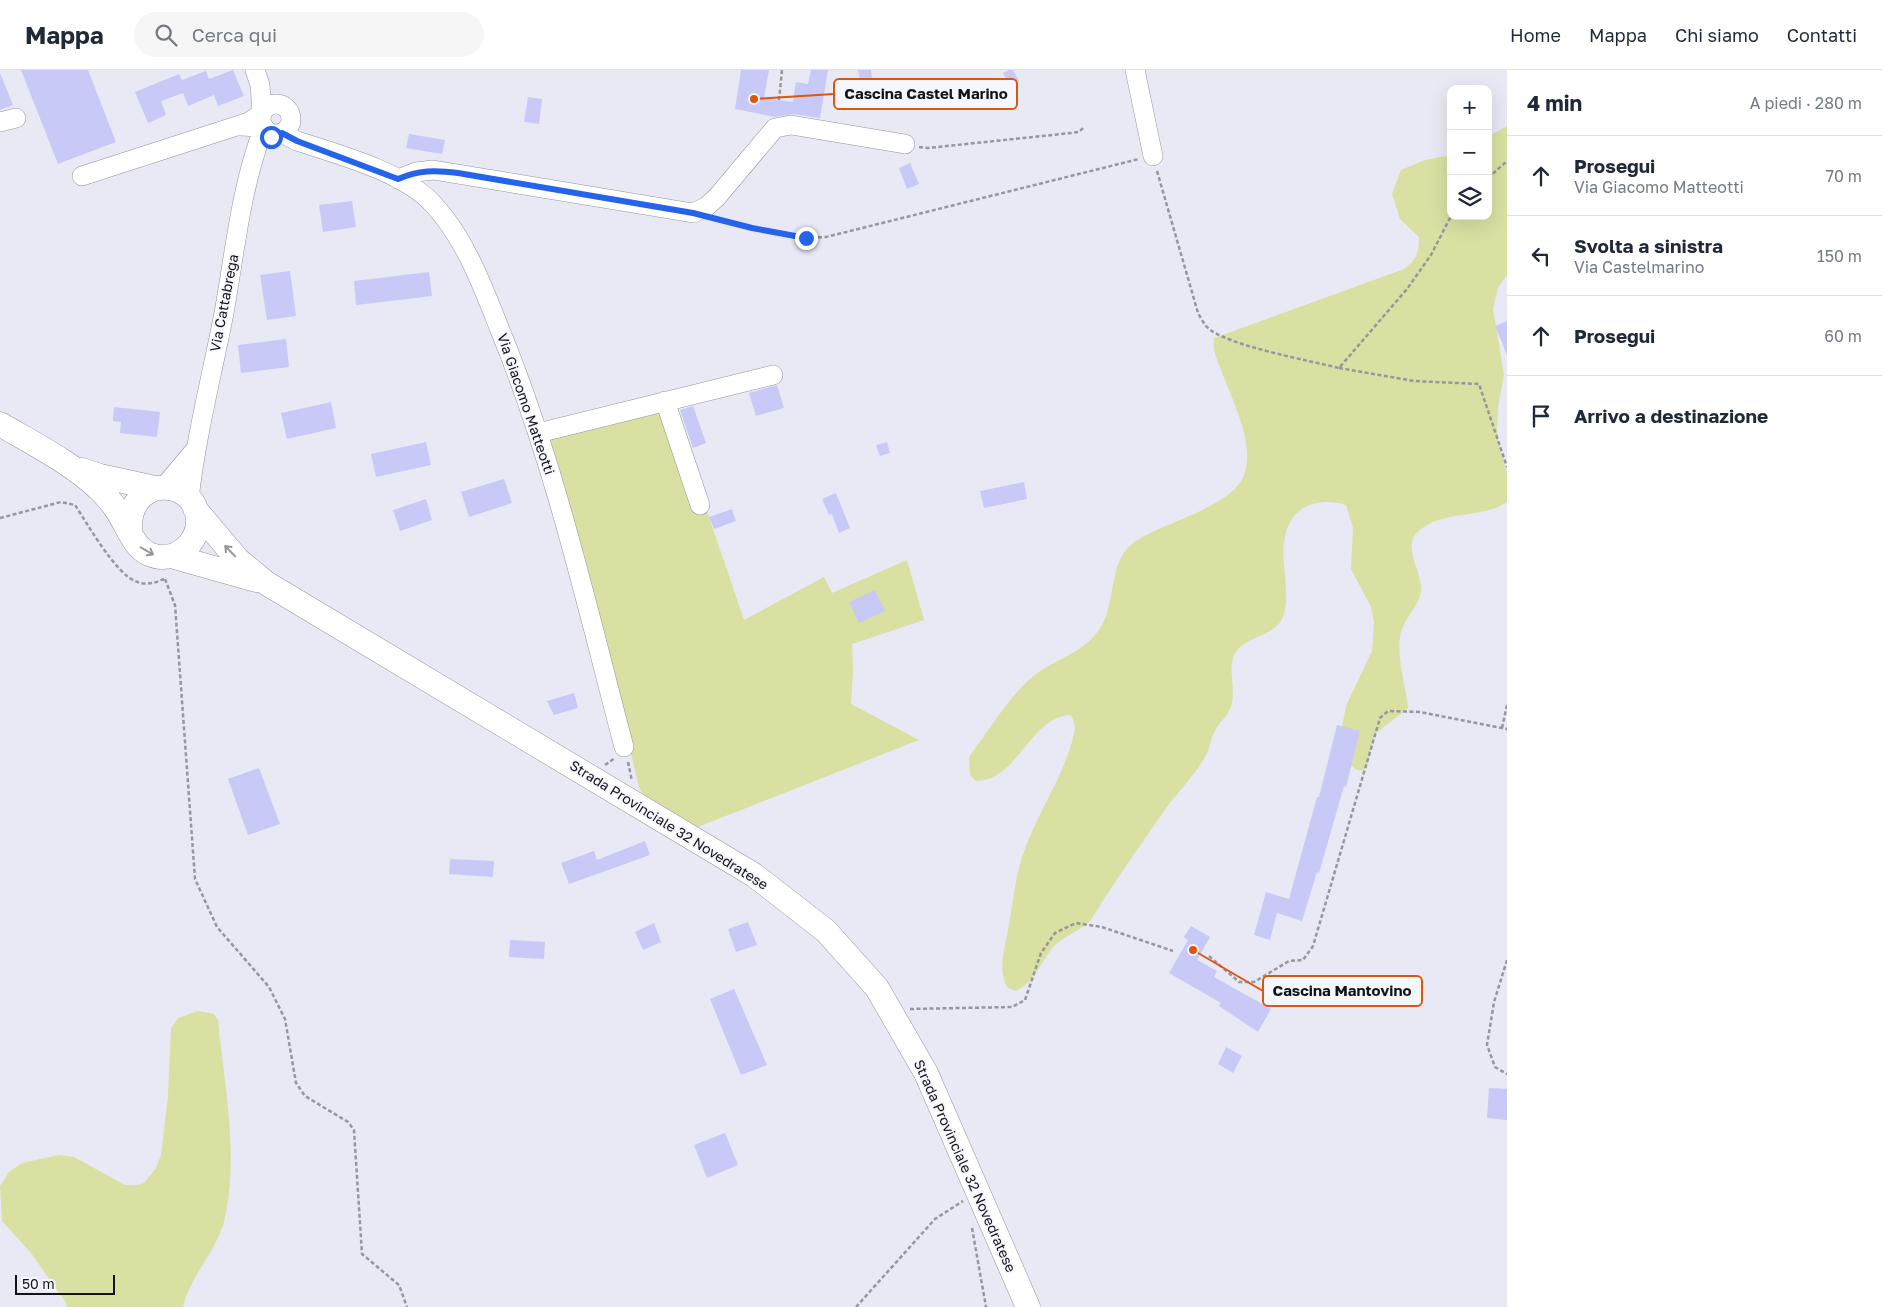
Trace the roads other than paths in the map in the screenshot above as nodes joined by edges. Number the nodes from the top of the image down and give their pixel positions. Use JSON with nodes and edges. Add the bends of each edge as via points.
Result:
{"nodes":[{"id":1,"x":1134,"y":70,"type":"edge"},
{"id":2,"x":257,"y":78,"type":"edge"},
{"id":3,"x":275,"y":122,"type":"junction"},
{"id":4,"x":905,"y":144,"type":"road end"},
{"id":5,"x":1153,"y":156,"type":"road end"},
{"id":6,"x":82,"y":176,"type":"dead end"},
{"id":7,"x":398,"y":179,"type":"junction"},
{"id":8,"x":773,"y":375,"type":"dead end"},
{"id":9,"x":665,"y":401,"type":"junction"},
{"id":10,"x":0,"y":424,"type":"edge"},
{"id":11,"x":538,"y":433,"type":"junction"},
{"id":12,"x":194,"y":451,"type":"junction"},
{"id":13,"x":69,"y":465,"type":"junction"},
{"id":14,"x":159,"y":488,"type":"junction"},
{"id":15,"x":192,"y":504,"type":"junction"},
{"id":16,"x":700,"y":505,"type":"dead end"},
{"id":17,"x":130,"y":532,"type":"junction"},
{"id":18,"x":166,"y":564,"type":"junction"},
{"id":19,"x":266,"y":583,"type":"junction"},
{"id":20,"x":624,"y":747,"type":"road end"},
{"id":21,"x":1028,"y":1307,"type":"edge"}],
"edges":[{"from":1,"to":5,"type":"street"},
{"from":2,"to":3,"type":"street","name":"Via Giacomo Matteotti"},
{"from":3,"to":6,"type":"street","via":[[240,126]]},
{"from":3,"to":7,"type":"street","name":"Via Giacomo Matteotti","via":[[298,133],[313,146]]},
{"from":3,"to":12,"type":"street","name":"Via Cattabrega","via":[[256,156],[242,208],[224,313]]},
{"from":4,"to":7,"type":"street","via":[[791,125],[775,128],[717,197],[693,213],[433,170]]},
{"from":7,"to":11,"type":"street","name":"Via Giacomo Matteotti","via":[[432,203],[469,259],[508,348]]},
{"from":8,"to":9,"type":"street"},
{"from":9,"to":11,"type":"street"},
{"from":9,"to":16,"type":"street"},
{"from":10,"to":13,"type":"main road"},
{"from":11,"to":20,"type":"street","name":"Via Giacomo Matteotti"},
{"from":12,"to":14,"type":"street","name":"Via Cattabrega"},
{"from":12,"to":15,"type":"street","name":"Via Cattabrega"},
{"from":13,"to":14,"type":"main road","via":[[100,476]]},
{"from":13,"to":17,"type":"main road","via":[[108,498]]},
{"from":14,"to":15,"type":"main road","via":[[180,492]]},
{"from":14,"to":17,"type":"main road","via":[[144,494],[134,504],[129,518]]},
{"from":15,"to":18,"type":"main road","via":[[198,524],[194,538]]},
{"from":19,"to":15,"type":"main road","name":"Strada Provinciale 32 Novedratese","one_way":true,"via":[[238,560]]},
{"from":17,"to":18,"type":"main road","one_way":true,"via":[[141,549]]},
{"from":18,"to":19,"type":"main road","name":"Strada Provinciale 32 Novedratese"},
{"from":19,"to":21,"type":"main road","name":"Strada Provinciale 32 Novedratese","via":[[754,875],[826,931],[877,988],[926,1073]]}]}
